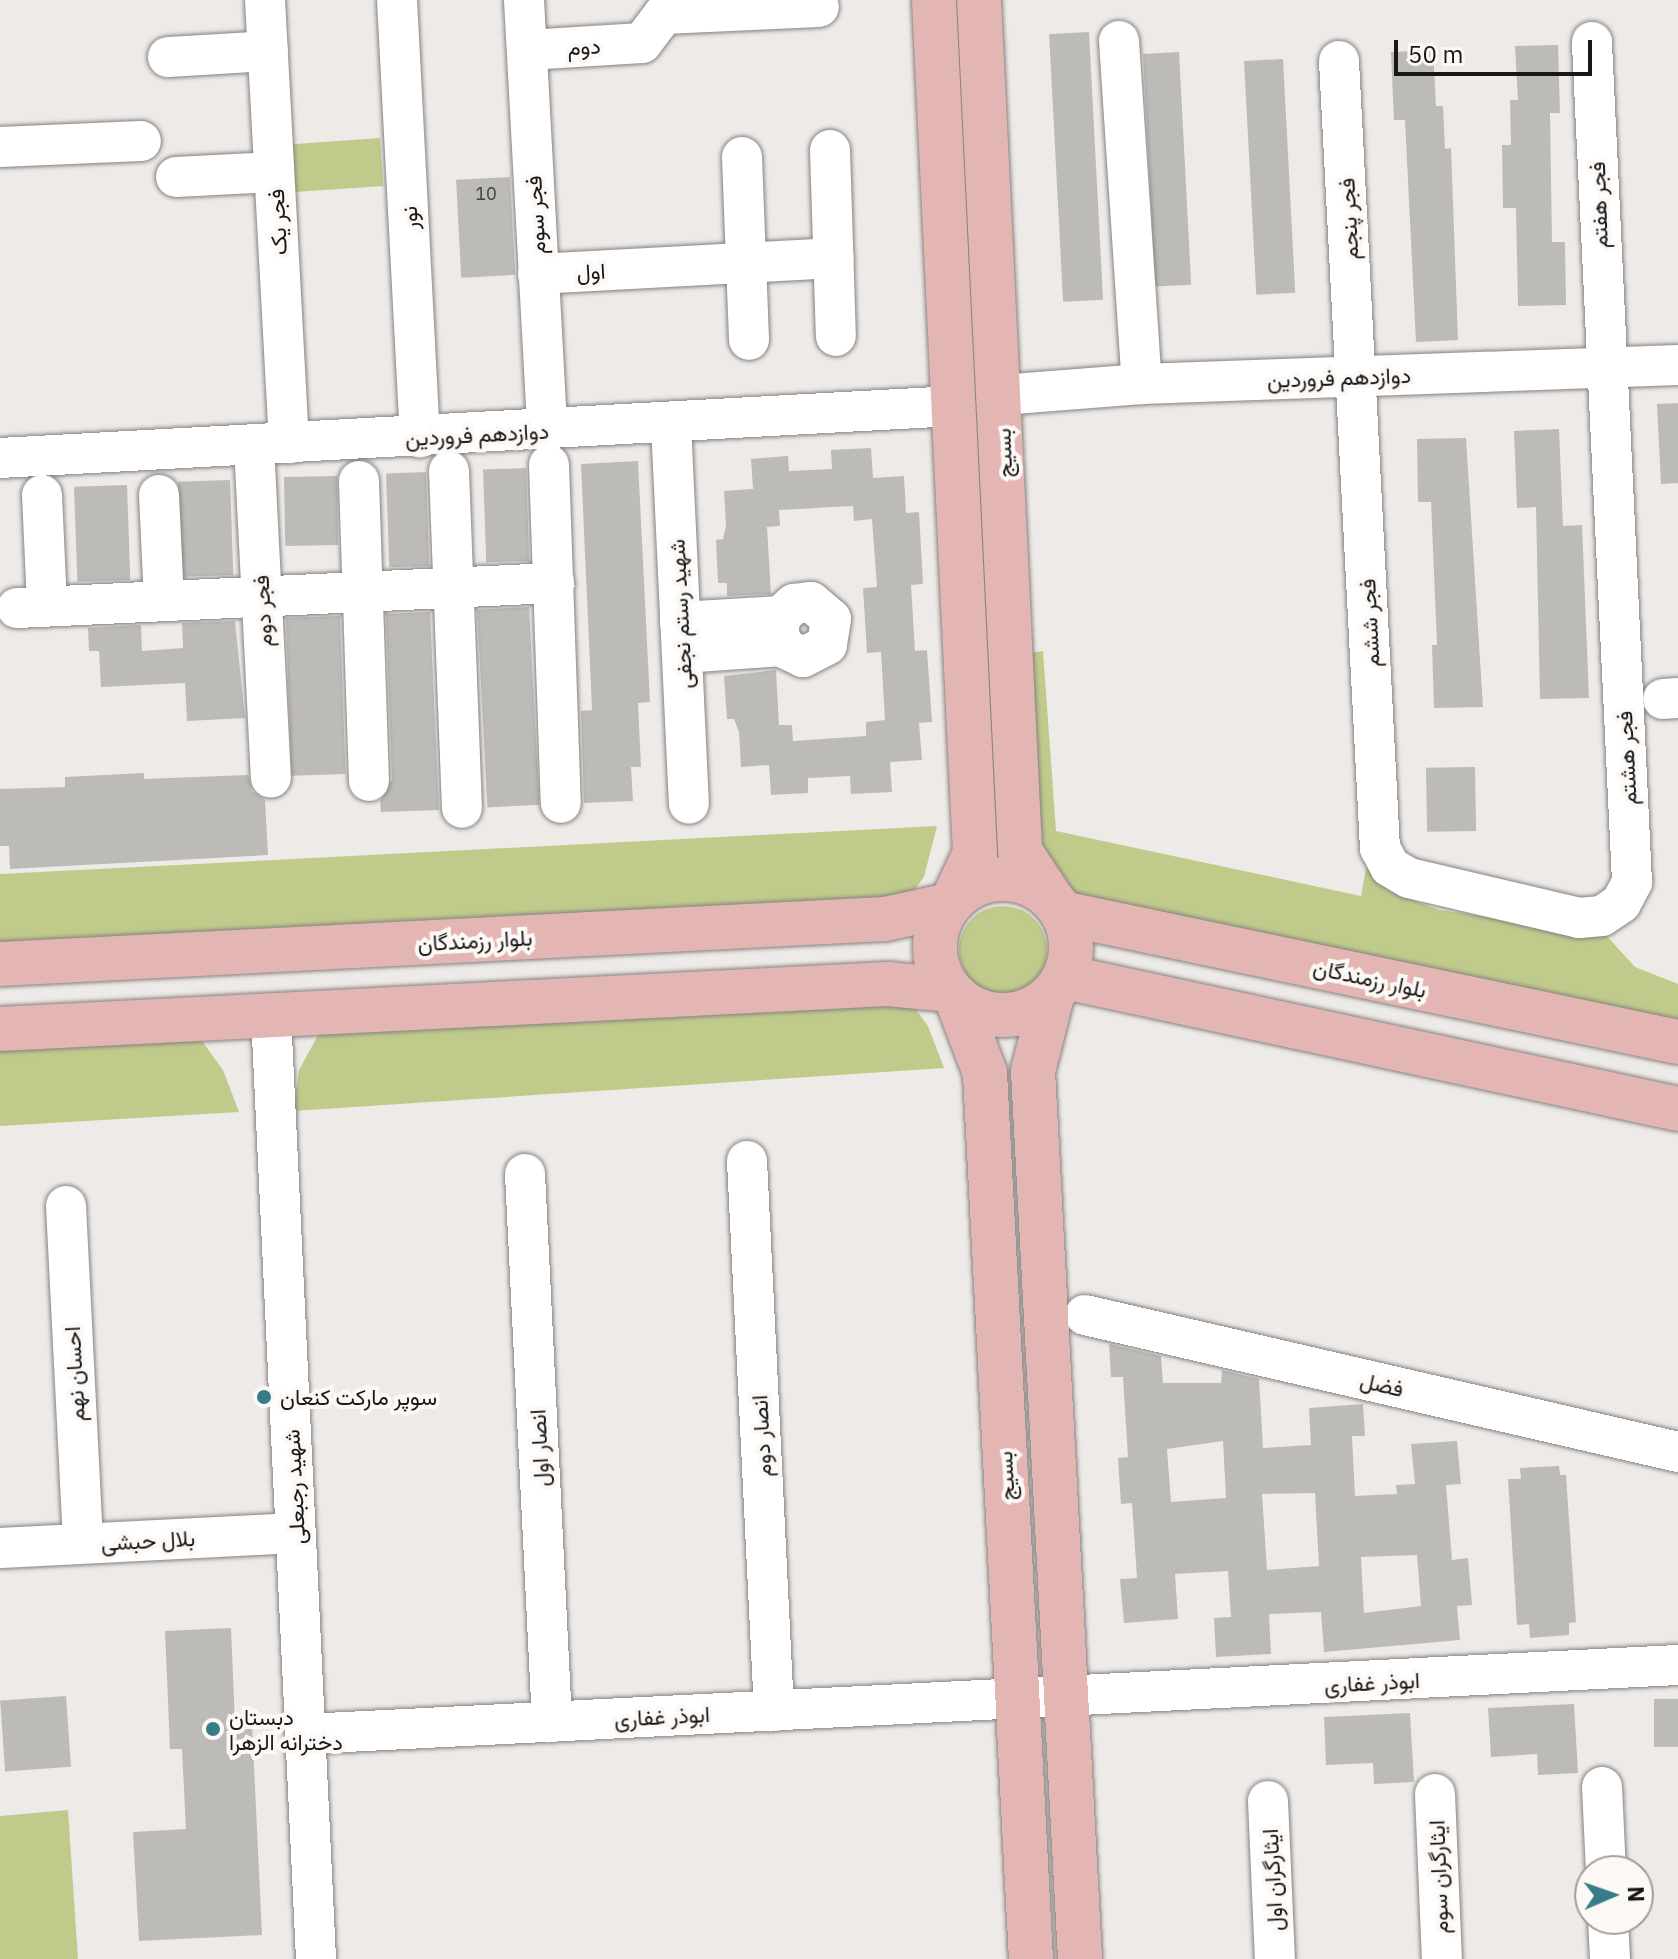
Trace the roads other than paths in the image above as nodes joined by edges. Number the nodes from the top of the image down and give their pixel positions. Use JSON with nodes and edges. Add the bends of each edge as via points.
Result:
{"nodes":[{"id":1,"x":265,"y":0,"type":"edge"},
{"id":2,"x":397,"y":0,"type":"edge"},
{"id":3,"x":524,"y":0,"type":"edge"},
{"id":4,"x":934,"y":0,"type":"edge"},
{"id":5,"x":979,"y":0,"type":"edge"},
{"id":6,"x":819,"y":7,"type":"dead end"},
{"id":7,"x":1119,"y":41,"type":"dead end"},
{"id":8,"x":1592,"y":42,"type":"dead end"},
{"id":9,"x":527,"y":50,"type":"junction"},
{"id":10,"x":268,"y":51,"type":"junction"},
{"id":11,"x":168,"y":57,"type":"dead end"},
{"id":12,"x":1339,"y":61,"type":"dead end"},
{"id":13,"x":141,"y":141,"type":"dead end"},
{"id":14,"x":0,"y":147,"type":"edge"},
{"id":15,"x":830,"y":150,"type":"dead end"},
{"id":16,"x":742,"y":157,"type":"dead end"},
{"id":17,"x":274,"y":172,"type":"junction"},
{"id":18,"x":176,"y":177,"type":"dead end"},
{"id":19,"x":834,"y":258,"type":"junction"},
{"id":20,"x":746,"y":263,"type":"junction"},
{"id":21,"x":538,"y":274,"type":"junction"},
{"id":22,"x":836,"y":336,"type":"dead end"},
{"id":23,"x":749,"y":340,"type":"dead end"},
{"id":24,"x":1678,"y":365,"type":"edge"},
{"id":25,"x":1605,"y":367,"type":"junction"},
{"id":26,"x":1357,"y":376,"type":"junction"},
{"id":27,"x":1142,"y":384,"type":"junction"},
{"id":28,"x":1001,"y":395,"type":"junction"},
{"id":29,"x":953,"y":406,"type":"junction"},
{"id":30,"x":671,"y":424,"type":"junction"},
{"id":31,"x":420,"y":437,"type":"junction"},
{"id":32,"x":271,"y":444,"type":"junction"},
{"id":33,"x":548,"y":447,"type":"junction"},
{"id":34,"x":0,"y":458,"type":"edge"},
{"id":35,"x":449,"y":471,"type":"dead end"},
{"id":36,"x":359,"y":481,"type":"dead end"},
{"id":37,"x":42,"y":495,"type":"dead end"},
{"id":38,"x":159,"y":495,"type":"dead end"},
{"id":39,"x":554,"y":583,"type":"junction"},
{"id":40,"x":454,"y":588,"type":"junction"},
{"id":41,"x":364,"y":591,"type":"junction"},
{"id":42,"x":262,"y":596,"type":"junction"},
{"id":43,"x":164,"y":601,"type":"junction"},
{"id":44,"x":782,"y":631,"type":"dead end"},
{"id":45,"x":681,"y":637,"type":"junction"},
{"id":46,"x":271,"y":778,"type":"dead end"},
{"id":47,"x":369,"y":781,"type":"dead end"},
{"id":48,"x":561,"y":803,"type":"dead end"},
{"id":49,"x":689,"y":804,"type":"dead end"},
{"id":50,"x":462,"y":808,"type":"dead end"},
{"id":51,"x":1390,"y":867,"type":"joint"},
{"id":52,"x":951,"y":902,"type":"junction"},
{"id":53,"x":1056,"y":905,"type":"junction"},
{"id":54,"x":0,"y":964,"type":"edge"},
{"id":55,"x":1059,"y":986,"type":"junction"},
{"id":56,"x":952,"y":993,"type":"junction"},
{"id":57,"x":271,"y":1015,"type":"junction"},
{"id":58,"x":0,"y":1029,"type":"edge"},
{"id":59,"x":1678,"y":1042,"type":"edge"},
{"id":60,"x":1678,"y":1109,"type":"edge"},
{"id":61,"x":747,"y":1161,"type":"dead end"},
{"id":62,"x":525,"y":1174,"type":"dead end"},
{"id":63,"x":66,"y":1206,"type":"dead end"},
{"id":64,"x":1085,"y":1315,"type":"dead end"},
{"id":65,"x":1678,"y":1452,"type":"edge"},
{"id":66,"x":296,"y":1533,"type":"junction"},
{"id":67,"x":83,"y":1543,"type":"junction"},
{"id":68,"x":0,"y":1548,"type":"edge"},
{"id":69,"x":1678,"y":1665,"type":"edge"},
{"id":70,"x":1066,"y":1699,"type":"junction"},
{"id":71,"x":1017,"y":1701,"type":"junction"},
{"id":72,"x":774,"y":1711,"type":"junction"},
{"id":73,"x":552,"y":1722,"type":"junction"},
{"id":74,"x":306,"y":1734,"type":"junction"},
{"id":75,"x":1602,"y":1787,"type":"dead end"},
{"id":76,"x":1435,"y":1794,"type":"dead end"},
{"id":77,"x":1268,"y":1801,"type":"dead end"},
{"id":78,"x":1605,"y":1855,"type":"edge"},
{"id":79,"x":1609,"y":1935,"type":"edge"},
{"id":80,"x":316,"y":1959,"type":"edge"},
{"id":81,"x":1031,"y":1959,"type":"edge"},
{"id":82,"x":1080,"y":1959,"type":"edge"},
{"id":83,"x":1275,"y":1959,"type":"edge"},
{"id":84,"x":1442,"y":1959,"type":"edge"},
{"id":85,"x":1610,"y":1959,"type":"edge"}],
"edges":[{"from":1,"to":10,"type":"street","name":"فجر یک"},
{"from":2,"to":31,"type":"street","name":"نور"},
{"from":3,"to":9,"type":"street","name":"فجر سوم"},
{"from":4,"to":29,"type":"main road"},
{"from":5,"to":28,"type":"main road","name":"بسیج"},
{"from":6,"to":9,"type":"street","name":"دوم","via":[[664,14],[642,43]]},
{"from":7,"to":27,"type":"street"},
{"from":8,"to":25,"type":"street","name":"فجر هفتم"},
{"from":9,"to":21,"type":"street","name":"فجر سوم"},
{"from":10,"to":11,"type":"street"},
{"from":10,"to":17,"type":"street","name":"فجر یک"},
{"from":12,"to":26,"type":"street","name":"فجر پنجم"},
{"from":13,"to":14,"type":"street"},
{"from":15,"to":19,"type":"street"},
{"from":16,"to":20,"type":"street"},
{"from":17,"to":18,"type":"street"},
{"from":17,"to":32,"type":"street","name":"فجر یک"},
{"from":19,"to":20,"type":"street","name":"اول"},
{"from":19,"to":22,"type":"street"},
{"from":20,"to":21,"type":"street","name":"اول"},
{"from":20,"to":23,"type":"street"},
{"from":21,"to":33,"type":"street","name":"فجر سوم"},
{"from":24,"to":25,"type":"street","name":"دوازدهم فروردین"},
{"from":25,"to":26,"type":"street","name":"دوازدهم فروردین"},
{"from":25,"to":51,"type":"street","name":"فجر هشتم","via":[[1632,882],[1621,903],[1602,916],[1579,918],[1409,878]]},
{"from":26,"to":27,"type":"street","name":"دوازدهم فروردین"},
{"from":26,"to":51,"type":"street","name":"فجر ششم","via":[[1380,848]]},
{"from":27,"to":28,"type":"street","name":"دوازدهم فروردین"},
{"from":28,"to":53,"type":"main road","name":"بسیج","via":[[1020,851]]},
{"from":29,"to":30,"type":"street","name":"دوازدهم فروردین"},
{"from":29,"to":52,"type":"main road","via":[[975,853]]},
{"from":30,"to":33,"type":"street","name":"دوازدهم فروردین"},
{"from":30,"to":45,"type":"street","name":"شهید رستم نجفی"},
{"from":31,"to":32,"type":"street","name":"دوازدهم فروردین"},
{"from":31,"to":33,"type":"street","name":"دوازدهم فروردین"},
{"from":32,"to":34,"type":"street","name":"دوازدهم فروردین"},
{"from":32,"to":42,"type":"street","name":"فجر دوم"},
{"from":33,"to":39,"type":"street","name":"فجر سوم"},
{"from":35,"to":40,"type":"street"},
{"from":36,"to":41,"type":"street"},
{"from":37,"to":43,"type":"street","via":[[32,607]]},
{"from":38,"to":43,"type":"street"},
{"from":39,"to":40,"type":"street"},
{"from":39,"to":48,"type":"street","name":"فجر سوم"},
{"from":40,"to":41,"type":"street"},
{"from":40,"to":50,"type":"street"},
{"from":41,"to":42,"type":"street"},
{"from":41,"to":47,"type":"street"},
{"from":42,"to":43,"type":"street"},
{"from":42,"to":46,"type":"street","name":"فجر دوم"},
{"from":44,"to":45,"type":"street"},
{"from":45,"to":49,"type":"street","name":"شهید رستم نجفی"},
{"from":52,"to":53,"type":"main road","via":[[975,885],[1001,878],[1028,883]]},
{"from":52,"to":54,"type":"main road","name":"بلوار رزمندگان","via":[[885,919]]},
{"from":52,"to":56,"type":"main road","via":[[935,947]]},
{"from":53,"to":55,"type":"main road","via":[[1071,933]]},
{"from":53,"to":59,"type":"main road","name":"بلوار رزمندگان"},
{"from":55,"to":56,"type":"main road","via":[[1030,1011],[1004,1016],[978,1012]]},
{"from":55,"to":60,"type":"main road"},
{"from":55,"to":70,"type":"main road","via":[[1033,1071]]},
{"from":56,"to":57,"type":"main road","via":[[888,984]]},
{"from":56,"to":71,"type":"main road","name":"بسیج","via":[[985,1073]]},
{"from":57,"to":58,"type":"main road"},
{"from":57,"to":66,"type":"street","name":"شهید رجبعلی"},
{"from":61,"to":72,"type":"street","name":"انصار دوم"},
{"from":62,"to":73,"type":"street","name":"انصار اول"},
{"from":63,"to":67,"type":"street","name":"احسان نهم"},
{"from":64,"to":65,"type":"street","name":"فضل"},
{"from":66,"to":67,"type":"street","name":"بلال حبشی"},
{"from":66,"to":74,"type":"street","name":"شهید رجبعلی"},
{"from":67,"to":68,"type":"street","name":"بلال حبشی"},
{"from":69,"to":70,"type":"street","name":"ابوذر غفاری"},
{"from":70,"to":71,"type":"street","name":"ابوذر غفاری"},
{"from":70,"to":82,"type":"main road"},
{"from":71,"to":72,"type":"street","name":"ابوذر غفاری"},
{"from":71,"to":81,"type":"main road","name":"بسیج"},
{"from":72,"to":73,"type":"street","name":"ابوذر غفاری"},
{"from":73,"to":74,"type":"street","name":"ابوذر غفاری"},
{"from":74,"to":80,"type":"street","name":"شهید رجبعلی"},
{"from":75,"to":78,"type":"street"},
{"from":76,"to":84,"type":"street","name":"ایثارگران سوم"},
{"from":77,"to":83,"type":"street","name":"ایثارگران اول"},
{"from":79,"to":85,"type":"street"}]}
